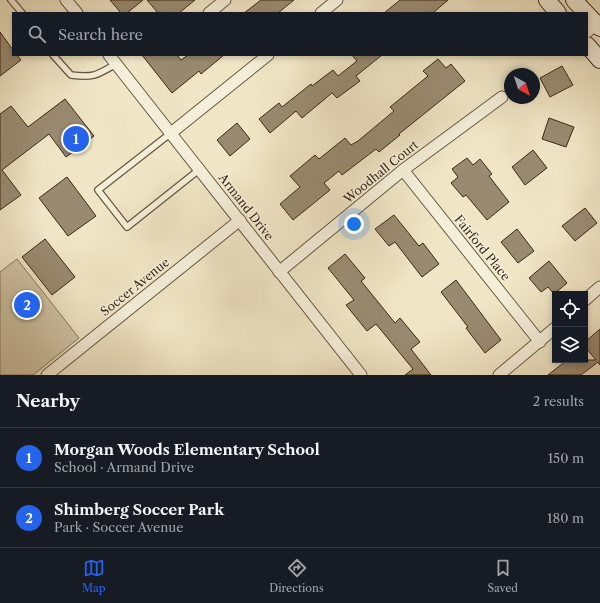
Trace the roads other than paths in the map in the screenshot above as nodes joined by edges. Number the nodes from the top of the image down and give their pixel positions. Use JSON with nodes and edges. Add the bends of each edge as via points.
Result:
{"nodes":[{"id":1,"x":11,"y":0,"type":"edge"},
{"id":2,"x":66,"y":0,"type":"edge"},
{"id":3,"x":225,"y":0,"type":"edge"},
{"id":4,"x":337,"y":0,"type":"edge"},
{"id":5,"x":547,"y":0,"type":"edge"},
{"id":6,"x":574,"y":0,"type":"edge"},
{"id":7,"x":21,"y":12,"type":"edge"},
{"id":8,"x":75,"y":12,"type":"edge"},
{"id":9,"x":210,"y":12,"type":"edge"},
{"id":10,"x":322,"y":12,"type":"edge"},
{"id":11,"x":557,"y":12,"type":"edge"},
{"id":12,"x":584,"y":12,"type":"edge"},
{"id":13,"x":588,"y":46,"type":"edge"},
{"id":14,"x":54,"y":56,"type":"edge"},
{"id":15,"x":267,"y":56,"type":"edge"},
{"id":16,"x":113,"y":59,"type":"edge"},
{"id":17,"x":600,"y":60,"type":"edge"},
{"id":18,"x":502,"y":97,"type":"dead end"},
{"id":19,"x":171,"y":133,"type":"junction"},
{"id":20,"x":200,"y":169,"type":"junction"},
{"id":21,"x":403,"y":170,"type":"junction"},
{"id":22,"x":240,"y":220,"type":"junction"},
{"id":23,"x":279,"y":272,"type":"junction"},
{"id":24,"x":600,"y":287,"type":"edge"},
{"id":25,"x":588,"y":297,"type":"edge"},
{"id":26,"x":552,"y":331,"type":"edge"},
{"id":27,"x":540,"y":342,"type":"junction"},
{"id":28,"x":47,"y":375,"type":"edge"},
{"id":29,"x":360,"y":375,"type":"edge"},
{"id":30,"x":499,"y":375,"type":"edge"}],
"edges":[{"from":1,"to":7,"type":"lane"},
{"from":2,"to":8,"type":"street"},
{"from":3,"to":9,"type":"street"},
{"from":4,"to":10,"type":"street"},
{"from":5,"to":11,"type":"main road"},
{"from":6,"to":12,"type":"main road"},
{"from":13,"to":17,"type":"main road"},
{"from":14,"to":16,"type":"lane","via":[[71,75],[86,77],[96,76]]},
{"from":15,"to":19,"type":"street"},
{"from":16,"to":19,"type":"street","name":"Armand Drive"},
{"from":18,"to":21,"type":"street","name":"Woodhall Court"},
{"from":19,"to":20,"type":"street","name":"Armand Drive"},
{"from":19,"to":20,"type":"lane","via":[[98,190],[127,227]]},
{"from":20,"to":22,"type":"street","name":"Armand Drive"},
{"from":21,"to":23,"type":"street","name":"Woodhall Court"},
{"from":21,"to":27,"type":"street","name":"Fairford Place"},
{"from":22,"to":23,"type":"street","name":"Armand Drive"},
{"from":22,"to":28,"type":"street","name":"Soccer Avenue"},
{"from":23,"to":29,"type":"street","name":"Armand Drive"},
{"from":24,"to":25,"type":"street"},
{"from":26,"to":27,"type":"street"},
{"from":27,"to":30,"type":"street"}]}
